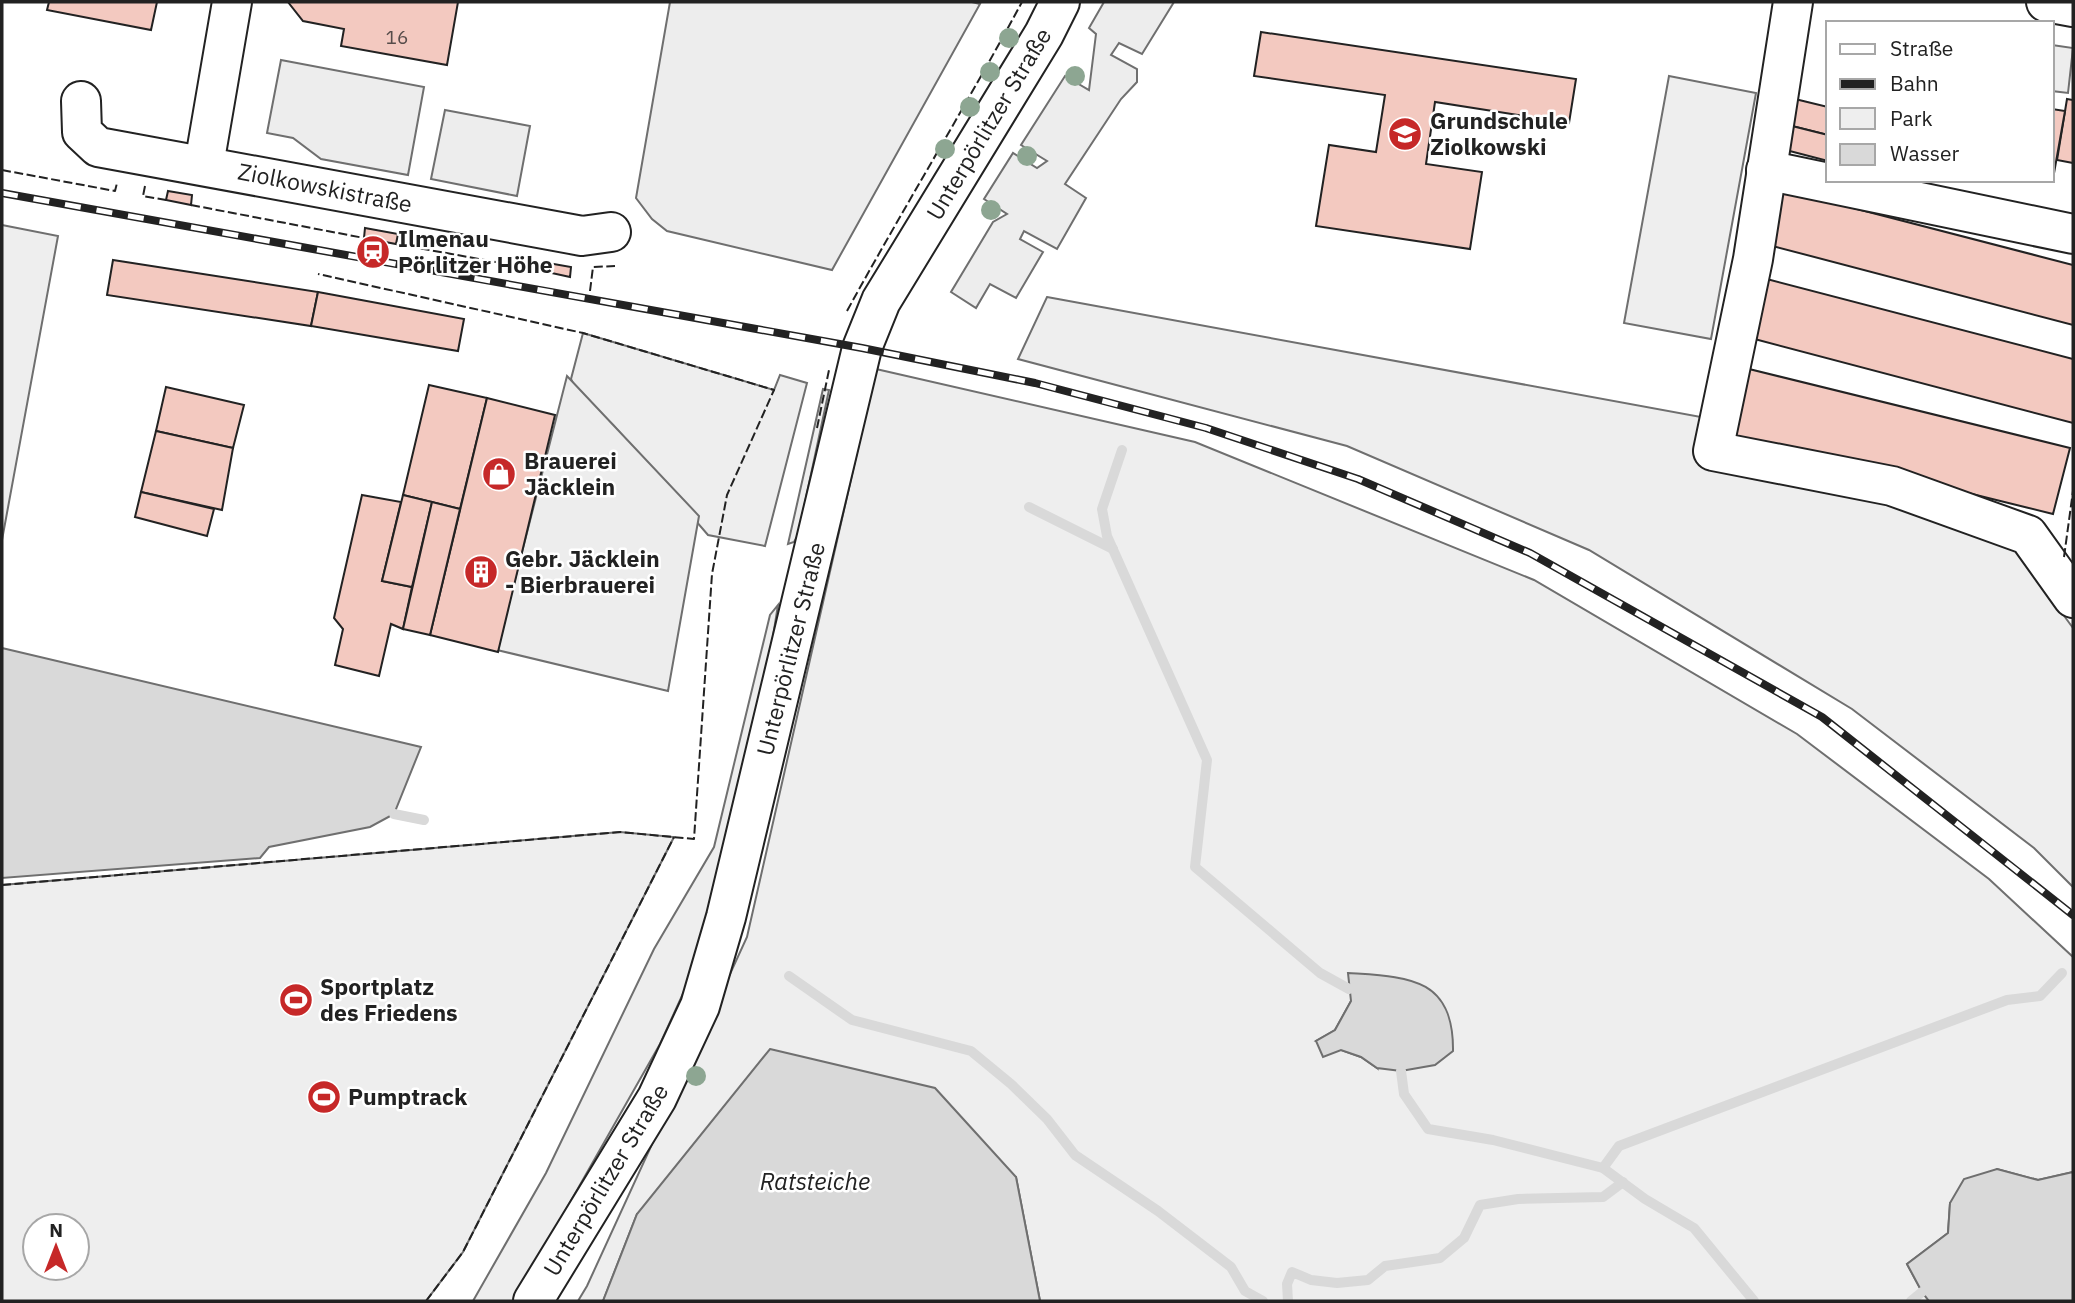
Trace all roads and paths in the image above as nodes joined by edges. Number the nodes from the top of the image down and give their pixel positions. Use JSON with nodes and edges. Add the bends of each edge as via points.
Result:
{"nodes":[{"id":1,"x":232,"y":2,"type":"edge"},
{"id":2,"x":1060,"y":2,"type":"edge"},
{"id":3,"x":1793,"y":2,"type":"edge"},
{"id":4,"x":2046,"y":2,"type":"edge"},
{"id":5,"x":2073,"y":7,"type":"edge"},
{"id":6,"x":80,"y":101,"type":"dead end"},
{"id":7,"x":204,"y":165,"type":"junction"},
{"id":8,"x":1766,"y":170,"type":"junction"},
{"id":9,"x":611,"y":232,"type":"dead end"},
{"id":10,"x":2073,"y":234,"type":"edge"},
{"id":11,"x":2073,"y":598,"type":"edge"},
{"id":12,"x":533,"y":1301,"type":"edge"}],
"edges":[{"from":1,"to":7,"type":"street"},
{"from":2,"to":12,"type":"street","name":"Unterpörlitzer Straße","via":[[881,302],[862,348],[726,917],[700,1006],[657,1098]]},
{"from":3,"to":8,"type":"street"},
{"from":4,"to":5,"type":"street"},
{"from":6,"to":7,"type":"street","name":"Ziolkowskistraße","via":[[82,132],[98,147]]},
{"from":7,"to":9,"type":"street","name":"Ziolkowskistraße","via":[[582,236]]},
{"from":8,"to":10,"type":"street"},
{"from":8,"to":11,"type":"street","via":[[1753,260],[1713,451],[1892,486],[2028,535]]}]}
